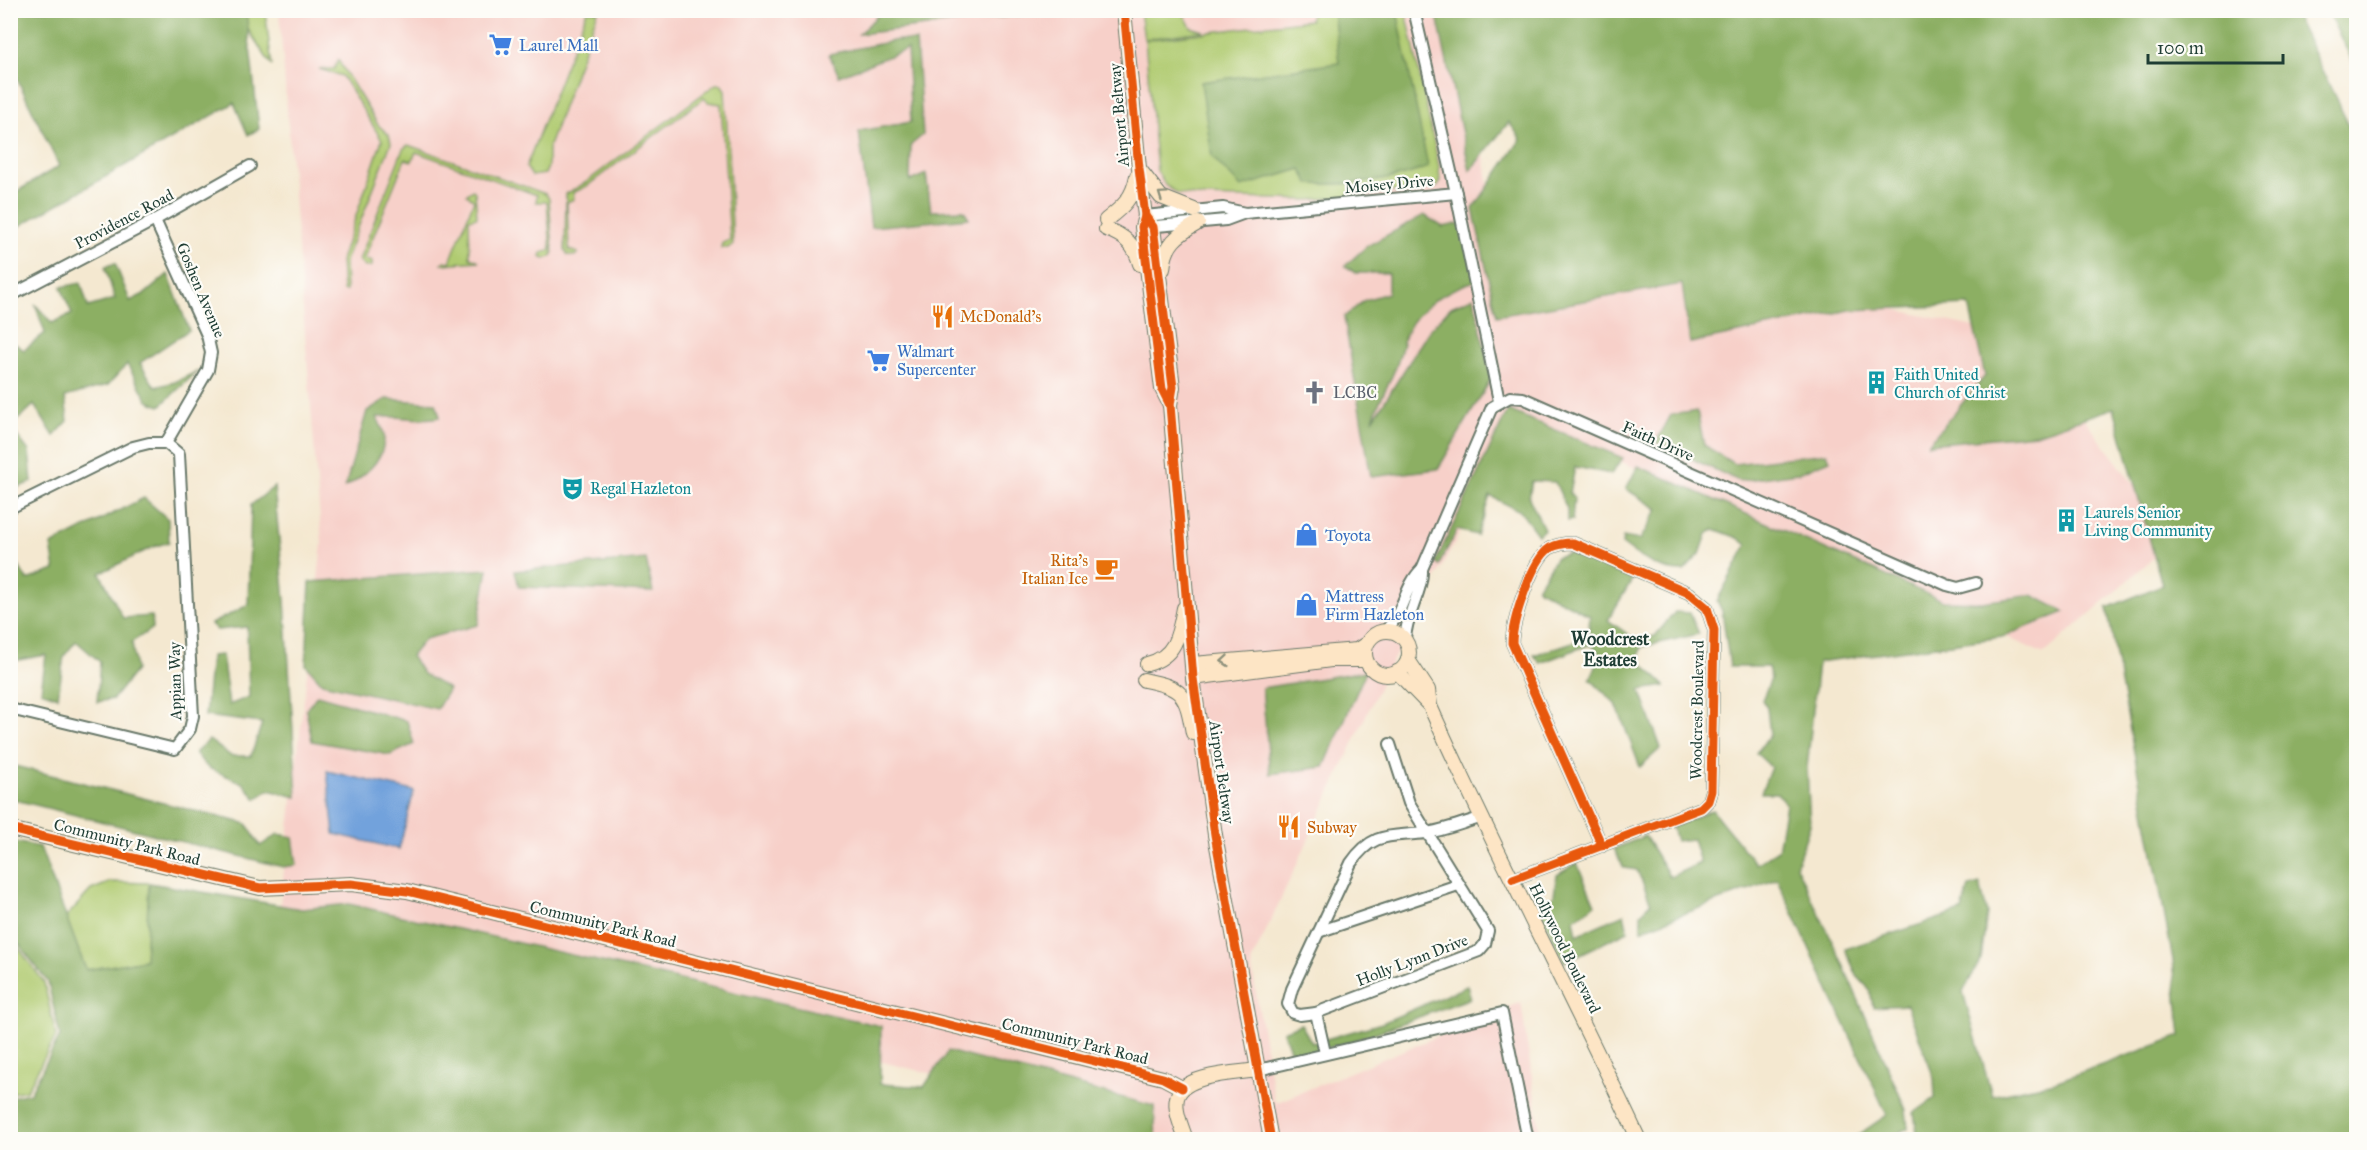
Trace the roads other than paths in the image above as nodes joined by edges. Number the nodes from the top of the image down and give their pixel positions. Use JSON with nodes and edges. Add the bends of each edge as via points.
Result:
{"nodes":[{"id":1,"x":1414,"y":10,"type":"edge"},
{"id":2,"x":1124,"y":11,"type":"edge"},
{"id":3,"x":249,"y":166,"type":"dead end"},
{"id":4,"x":1139,"y":168,"type":"junction"},
{"id":5,"x":1456,"y":193,"type":"junction"},
{"id":6,"x":1196,"y":217,"type":"junction"},
{"id":7,"x":155,"y":220,"type":"junction"},
{"id":8,"x":1146,"y":223,"type":"junction"},
{"id":9,"x":10,"y":296,"type":"edge"},
{"id":10,"x":1158,"y":312,"type":"junction"},
{"id":11,"x":1499,"y":401,"type":"junction"},
{"id":12,"x":166,"y":444,"type":"junction"},
{"id":13,"x":10,"y":508,"type":"edge"},
{"id":14,"x":1422,"y":569,"type":"junction"},
{"id":15,"x":1976,"y":583,"type":"dead end"},
{"id":16,"x":1187,"y":585,"type":"junction"},
{"id":17,"x":1386,"y":630,"type":"junction"},
{"id":18,"x":1405,"y":639,"type":"junction"},
{"id":19,"x":1366,"y":644,"type":"junction"},
{"id":20,"x":1287,"y":656,"type":"junction"},
{"id":21,"x":1365,"y":660,"type":"junction"},
{"id":22,"x":1408,"y":660,"type":"junction"},
{"id":23,"x":1147,"y":664,"type":"dead end"},
{"id":24,"x":1193,"y":671,"type":"junction"},
{"id":25,"x":1248,"y":672,"type":"junction"},
{"id":26,"x":1397,"y":672,"type":"junction"},
{"id":27,"x":1144,"y":680,"type":"dead end"},
{"id":28,"x":1431,"y":706,"type":"junction"},
{"id":29,"x":10,"y":709,"type":"edge"},
{"id":30,"x":1390,"y":744,"type":"dead end"},
{"id":31,"x":1480,"y":818,"type":"junction"},
{"id":32,"x":10,"y":829,"type":"edge"},
{"id":33,"x":1427,"y":833,"type":"junction"},
{"id":34,"x":1215,"y":835,"type":"junction"},
{"id":35,"x":1602,"y":846,"type":"junction"},
{"id":36,"x":1513,"y":879,"type":"junction"},
{"id":37,"x":1458,"y":885,"type":"junction"},
{"id":38,"x":1321,"y":931,"type":"junction"},
{"id":39,"x":1316,"y":1013,"type":"junction"},
{"id":40,"x":1325,"y":1053,"type":"junction"},
{"id":41,"x":1258,"y":1070,"type":"junction"},
{"id":42,"x":1182,"y":1088,"type":"junction"},
{"id":43,"x":1186,"y":1140,"type":"edge"},
{"id":44,"x":1271,"y":1140,"type":"edge"},
{"id":45,"x":1528,"y":1140,"type":"edge"},
{"id":46,"x":1639,"y":1140,"type":"edge"}],
"edges":[{"from":1,"to":5,"type":"street","name":"Moisey Drive"},
{"from":2,"to":4,"type":"street","name":"Airport Beltway"},
{"from":3,"to":7,"type":"street","name":"Providence Road"},
{"from":6,"to":4,"type":"street","one_way":true,"via":[[1161,197]]},
{"from":4,"to":8,"type":"street","name":"Airport Beltway"},
{"from":4,"to":10,"type":"street","via":[[1135,191],[1106,225],[1137,252]]},
{"from":5,"to":6,"type":"street","name":"Moisey Drive","via":[[1245,213],[1223,208]]},
{"from":5,"to":11,"type":"street"},
{"from":6,"to":8,"type":"street","name":"Moisey Drive"},
{"from":6,"to":10,"type":"street","via":[[1172,239],[1166,251]]},
{"from":7,"to":9,"type":"street","name":"Providence Road"},
{"from":7,"to":12,"type":"street","name":"Goshen Avenue","via":[[207,335],[211,354],[208,370]]},
{"from":8,"to":10,"type":"street","name":"Airport Beltway"},
{"from":10,"to":16,"type":"street","name":"Airport Beltway","via":[[1162,389],[1170,405]]},
{"from":11,"to":14,"type":"street","via":[[1492,407]]},
{"from":11,"to":15,"type":"street","name":"Faith Drive","via":[[1523,398],[1947,585],[1958,588]]},
{"from":12,"to":13,"type":"street","via":[[133,447]]},
{"from":12,"to":29,"type":"street","name":"Appian Way","via":[[179,454],[194,716],[190,729],[175,749]]},
{"from":14,"to":17,"type":"street","via":[[1414,578],[1399,616]]},
{"from":14,"to":18,"type":"street","via":[[1423,580],[1406,623]]},
{"from":16,"to":23,"type":"street","via":[[1180,631],[1170,653]]},
{"from":16,"to":24,"type":"street","name":"Airport Beltway"},
{"from":17,"to":18,"type":"street"},
{"from":17,"to":19,"type":"street","via":[[1373,635]]},
{"from":18,"to":22,"type":"street"},
{"from":19,"to":20,"type":"street","via":[[1357,650]]},
{"from":19,"to":21,"type":"street"},
{"from":20,"to":24,"type":"street","one_way":true},
{"from":20,"to":25,"type":"street","via":[[1275,663],[1253,665]]},
{"from":21,"to":25,"type":"street","via":[[1331,660]]},
{"from":21,"to":26,"type":"street","via":[[1381,674]]},
{"from":22,"to":26,"type":"street"},
{"from":22,"to":28,"type":"street","name":"Hollywood Boulevard","via":[[1428,690]]},
{"from":24,"to":25,"type":"street"},
{"from":24,"to":34,"type":"street","name":"Airport Beltway"},
{"from":26,"to":28,"type":"street","name":"Hollywood Boulevard"},
{"from":27,"to":34,"type":"street","via":[[1172,686],[1180,693],[1192,728],[1206,812]]},
{"from":28,"to":31,"type":"street","name":"Hollywood Boulevard"},
{"from":30,"to":33,"type":"street","name":"Holly Lynn Drive","via":[[1409,803]]},
{"from":31,"to":33,"type":"street"},
{"from":31,"to":36,"type":"street","name":"Hollywood Boulevard"},
{"from":32,"to":42,"type":"street","name":"Community Park Road","via":[[233,884],[260,888],[351,884],[407,891],[1151,1076]]},
{"from":33,"to":37,"type":"street","name":"Holly Lynn Drive"},
{"from":33,"to":38,"type":"street","via":[[1379,837],[1362,846]]},
{"from":34,"to":41,"type":"street","name":"Airport Beltway"},
{"from":35,"to":35,"type":"street","name":"Woodcrest Boulevard","via":[[1512,643],[1515,617],[1541,557],[1561,543],[1574,543],[1689,593],[1707,608],[1714,630],[1708,801],[1701,808]]},
{"from":35,"to":36,"type":"street","name":"Woodcrest Boulevard"},
{"from":36,"to":46,"type":"street","name":"Hollywood Boulevard"},
{"from":37,"to":38,"type":"street"},
{"from":37,"to":39,"type":"street","name":"Holly Lynn Drive","via":[[1488,931],[1479,951]]},
{"from":38,"to":39,"type":"street","name":"Holly Lynn Drive","via":[[1288,1004],[1300,1016]]},
{"from":39,"to":40,"type":"street"},
{"from":40,"to":41,"type":"street"},
{"from":40,"to":45,"type":"street","via":[[1502,1012]]},
{"from":41,"to":42,"type":"street","via":[[1198,1079]]},
{"from":41,"to":44,"type":"street","name":"Airport Beltway"},
{"from":42,"to":43,"type":"street","via":[[1176,1107]]}]}
